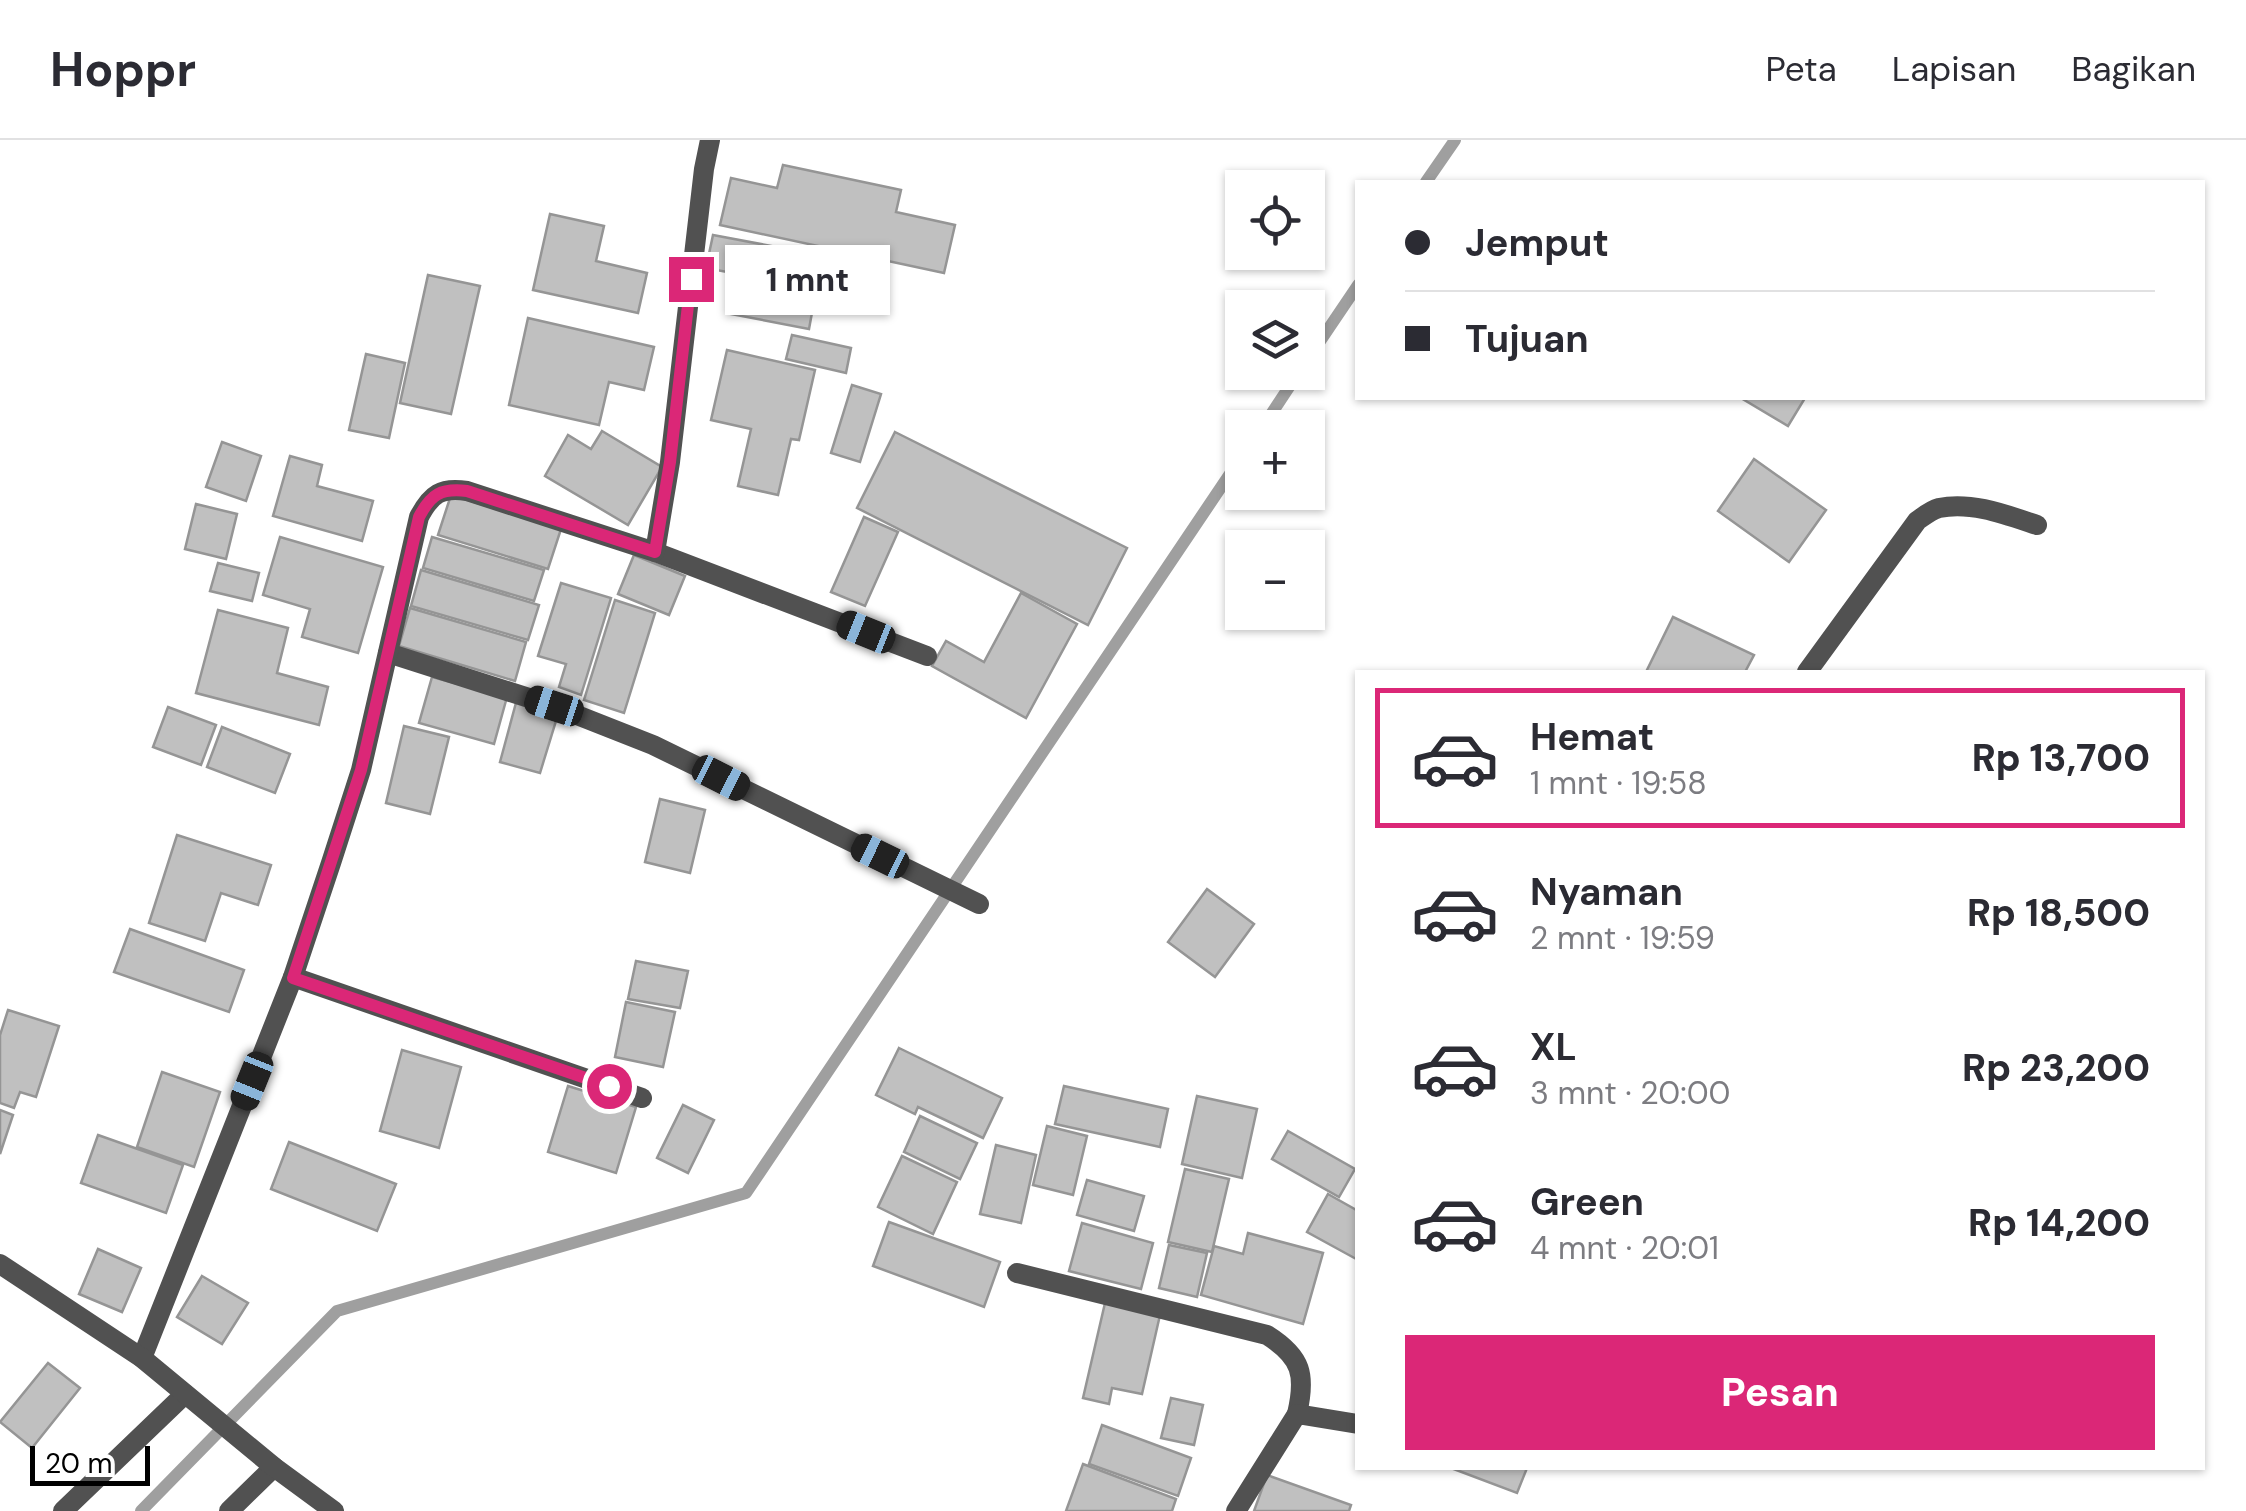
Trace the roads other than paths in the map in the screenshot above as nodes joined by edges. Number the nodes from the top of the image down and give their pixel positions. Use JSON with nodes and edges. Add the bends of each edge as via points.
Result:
{"nodes":[{"id":1,"x":710,"y":140,"type":"edge"},
{"id":2,"x":2037,"y":525,"type":"dead end"},
{"id":3,"x":655,"y":552,"type":"junction"},
{"id":4,"x":388,"y":653,"type":"junction"},
{"id":5,"x":927,"y":656,"type":"dead end"},
{"id":6,"x":1808,"y":670,"type":"edge"},
{"id":7,"x":979,"y":904,"type":"dead end"},
{"id":8,"x":293,"y":978,"type":"junction"},
{"id":9,"x":642,"y":1098,"type":"dead end"},
{"id":10,"x":0,"y":1264,"type":"edge"},
{"id":11,"x":1017,"y":1272,"type":"dead end"},
{"id":12,"x":142,"y":1358,"type":"junction"},
{"id":13,"x":185,"y":1394,"type":"junction"},
{"id":14,"x":1298,"y":1414,"type":"junction"},
{"id":15,"x":1355,"y":1424,"type":"edge"},
{"id":16,"x":274,"y":1467,"type":"junction"},
{"id":17,"x":63,"y":1511,"type":"edge"},
{"id":18,"x":229,"y":1511,"type":"edge"},
{"id":19,"x":334,"y":1511,"type":"edge"},
{"id":20,"x":1236,"y":1511,"type":"edge"}],
"edges":[{"from":1,"to":3,"type":"street"},
{"from":2,"to":6,"type":"street","via":[[1962,507],[1936,508],[1917,520]]},
{"from":3,"to":4,"type":"street","via":[[467,491],[444,491],[419,517]]},
{"from":3,"to":5,"type":"street"},
{"from":4,"to":7,"type":"street","via":[[653,745]]},
{"from":4,"to":8,"type":"street","via":[[361,770]]},
{"from":8,"to":9,"type":"street"},
{"from":8,"to":12,"type":"street"},
{"from":10,"to":12,"type":"street"},
{"from":11,"to":14,"type":"street","via":[[1267,1334],[1300,1371]]},
{"from":12,"to":13,"type":"street"},
{"from":13,"to":16,"type":"street"},
{"from":13,"to":17,"type":"street"},
{"from":14,"to":15,"type":"street"},
{"from":14,"to":20,"type":"street"},
{"from":16,"to":18,"type":"street"},
{"from":16,"to":19,"type":"street"}]}
